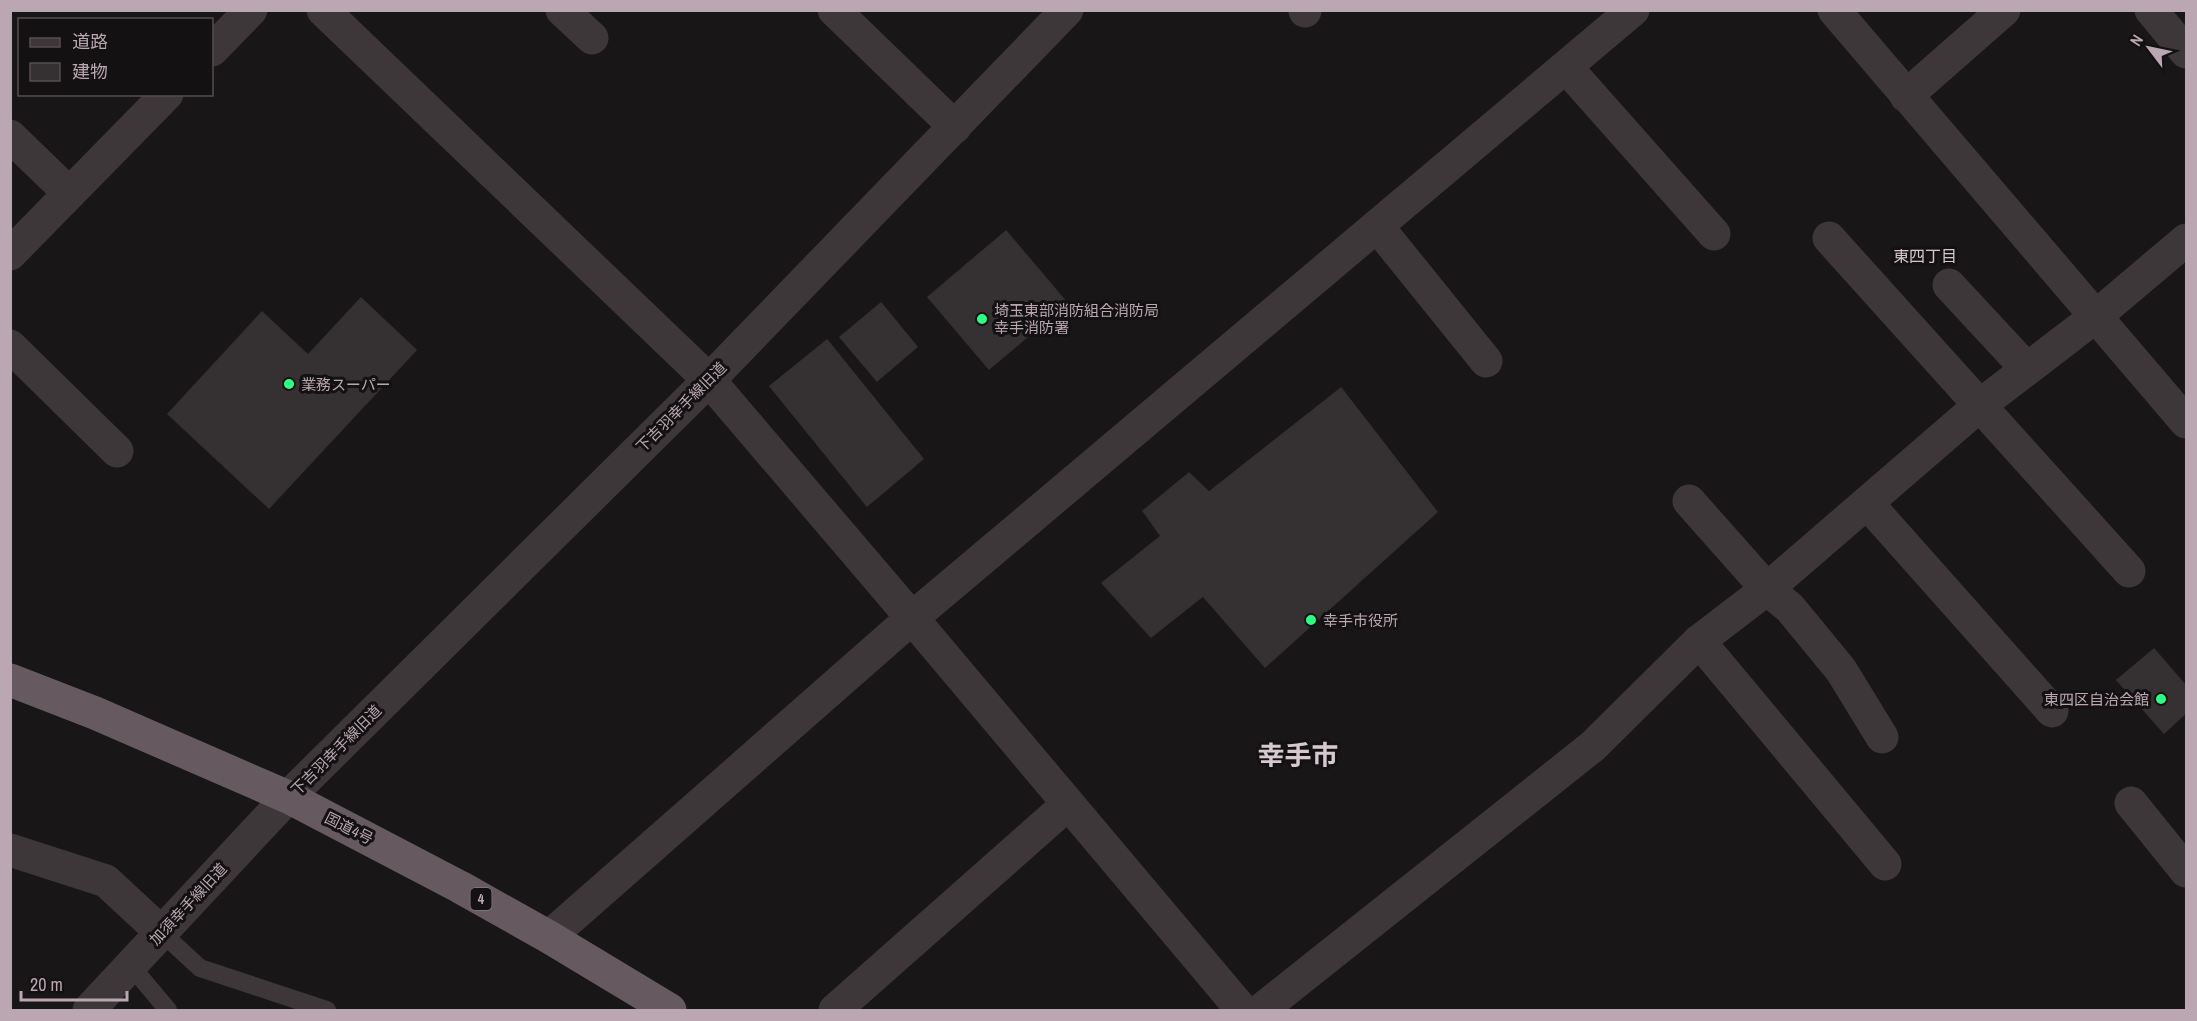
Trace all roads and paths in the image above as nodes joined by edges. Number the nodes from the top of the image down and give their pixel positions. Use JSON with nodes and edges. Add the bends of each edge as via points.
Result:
{"nodes":[{"id":1,"x":251,"y":10,"type":"edge"},
{"id":2,"x":323,"y":10,"type":"edge"},
{"id":3,"x":562,"y":10,"type":"edge"},
{"id":4,"x":834,"y":10,"type":"edge"},
{"id":5,"x":1067,"y":10,"type":"edge"},
{"id":6,"x":1633,"y":10,"type":"edge"},
{"id":7,"x":1834,"y":10,"type":"edge"},
{"id":8,"x":2004,"y":10,"type":"edge"},
{"id":9,"x":2151,"y":10,"type":"edge"},
{"id":10,"x":1969,"y":22,"type":"edge"},
{"id":11,"x":592,"y":38,"type":"dead end"},
{"id":12,"x":213,"y":49,"type":"edge"},
{"id":13,"x":2187,"y":52,"type":"edge"},
{"id":14,"x":1566,"y":67,"type":"junction"},
{"id":15,"x":165,"y":96,"type":"edge"},
{"id":16,"x":1906,"y":96,"type":"junction"},
{"id":17,"x":955,"y":127,"type":"junction"},
{"id":18,"x":10,"y":136,"type":"edge"},
{"id":19,"x":69,"y":193,"type":"junction"},
{"id":20,"x":1377,"y":226,"type":"junction"},
{"id":21,"x":1714,"y":234,"type":"dead end"},
{"id":22,"x":1829,"y":238,"type":"dead end"},
{"id":23,"x":2187,"y":240,"type":"edge"},
{"id":24,"x":10,"y":254,"type":"edge"},
{"id":25,"x":1950,"y":285,"type":"dead end"},
{"id":26,"x":2095,"y":317,"type":"junction"},
{"id":27,"x":10,"y":346,"type":"edge"},
{"id":28,"x":1486,"y":361,"type":"dead end"},
{"id":29,"x":2027,"y":369,"type":"junction"},
{"id":30,"x":709,"y":380,"type":"junction"},
{"id":31,"x":1979,"y":406,"type":"junction"},
{"id":32,"x":2187,"y":423,"type":"edge"},
{"id":33,"x":117,"y":451,"type":"dead end"},
{"id":34,"x":1689,"y":501,"type":"dead end"},
{"id":35,"x":1868,"y":503,"type":"junction"},
{"id":36,"x":2129,"y":571,"type":"dead end"},
{"id":37,"x":1767,"y":589,"type":"junction"},
{"id":38,"x":912,"y":618,"type":"junction"},
{"id":39,"x":1699,"y":640,"type":"junction"},
{"id":40,"x":10,"y":680,"type":"edge"},
{"id":41,"x":2052,"y":711,"type":"dead end"},
{"id":42,"x":1882,"y":737,"type":"dead end"},
{"id":43,"x":288,"y":798,"type":"junction"},
{"id":44,"x":2131,"y":803,"type":"dead end"},
{"id":45,"x":1068,"y":804,"type":"junction"},
{"id":46,"x":10,"y":850,"type":"edge"},
{"id":47,"x":1885,"y":864,"type":"dead end"},
{"id":48,"x":2187,"y":871,"type":"edge"},
{"id":49,"x":162,"y":933,"type":"junction"},
{"id":50,"x":549,"y":937,"type":"junction"},
{"id":51,"x":130,"y":966,"type":"junction"},
{"id":52,"x":89,"y":1011,"type":"edge"},
{"id":53,"x":168,"y":1011,"type":"edge"},
{"id":54,"x":327,"y":1011,"type":"edge"},
{"id":55,"x":670,"y":1011,"type":"edge"},
{"id":56,"x":836,"y":1011,"type":"edge"},
{"id":57,"x":1242,"y":1011,"type":"edge"},
{"id":58,"x":1261,"y":1011,"type":"edge"}],
"edges":[{"from":1,"to":12,"type":"street"},
{"from":2,"to":30,"type":"street"},
{"from":3,"to":11,"type":"street"},
{"from":4,"to":17,"type":"street"},
{"from":5,"to":17,"type":"street","name":"下吉羽幸手線旧道"},
{"from":6,"to":14,"type":"street"},
{"from":7,"to":16,"type":"street"},
{"from":8,"to":10,"type":"street"},
{"from":9,"to":13,"type":"street"},
{"from":10,"to":16,"type":"street"},
{"from":14,"to":20,"type":"street"},
{"from":14,"to":21,"type":"street"},
{"from":15,"to":19,"type":"street"},
{"from":16,"to":26,"type":"street"},
{"from":17,"to":30,"type":"street","name":"下吉羽幸手線旧道"},
{"from":18,"to":19,"type":"street"},
{"from":19,"to":24,"type":"street"},
{"from":20,"to":28,"type":"street"},
{"from":20,"to":38,"type":"street"},
{"from":22,"to":31,"type":"street"},
{"from":23,"to":26,"type":"street"},
{"from":25,"to":29,"type":"street"},
{"from":26,"to":29,"type":"street"},
{"from":26,"to":32,"type":"street"},
{"from":27,"to":33,"type":"street"},
{"from":29,"to":31,"type":"street"},
{"from":30,"to":38,"type":"street"},
{"from":30,"to":43,"type":"street","name":"下吉羽幸手線旧道"},
{"from":31,"to":35,"type":"street"},
{"from":31,"to":36,"type":"street"},
{"from":34,"to":37,"type":"street"},
{"from":35,"to":37,"type":"street"},
{"from":35,"to":41,"type":"street"},
{"from":37,"to":39,"type":"street"},
{"from":37,"to":42,"type":"street","via":[[1791,609],[1841,670]]},
{"from":38,"to":45,"type":"street"},
{"from":38,"to":50,"type":"street"},
{"from":39,"to":47,"type":"street"},
{"from":39,"to":58,"type":"street","via":[[1593,746]]},
{"from":40,"to":43,"type":"highway","name":"国道4号","number":"4"},
{"from":43,"to":49,"type":"street","name":"加須幸手線旧道"},
{"from":43,"to":50,"type":"highway","name":"国道4号","number":"4"},
{"from":44,"to":48,"type":"street"},
{"from":45,"to":56,"type":"street"},
{"from":45,"to":57,"type":"street"},
{"from":46,"to":49,"type":"street","via":[[106,881]]},
{"from":49,"to":51,"type":"street","name":"加須幸手線旧道"},
{"from":49,"to":54,"type":"lane","via":[[200,968]]},
{"from":50,"to":55,"type":"highway","name":"国道4号","number":"4"},
{"from":51,"to":52,"type":"street","name":"加須幸手線旧道"},
{"from":51,"to":53,"type":"lane"}]}
